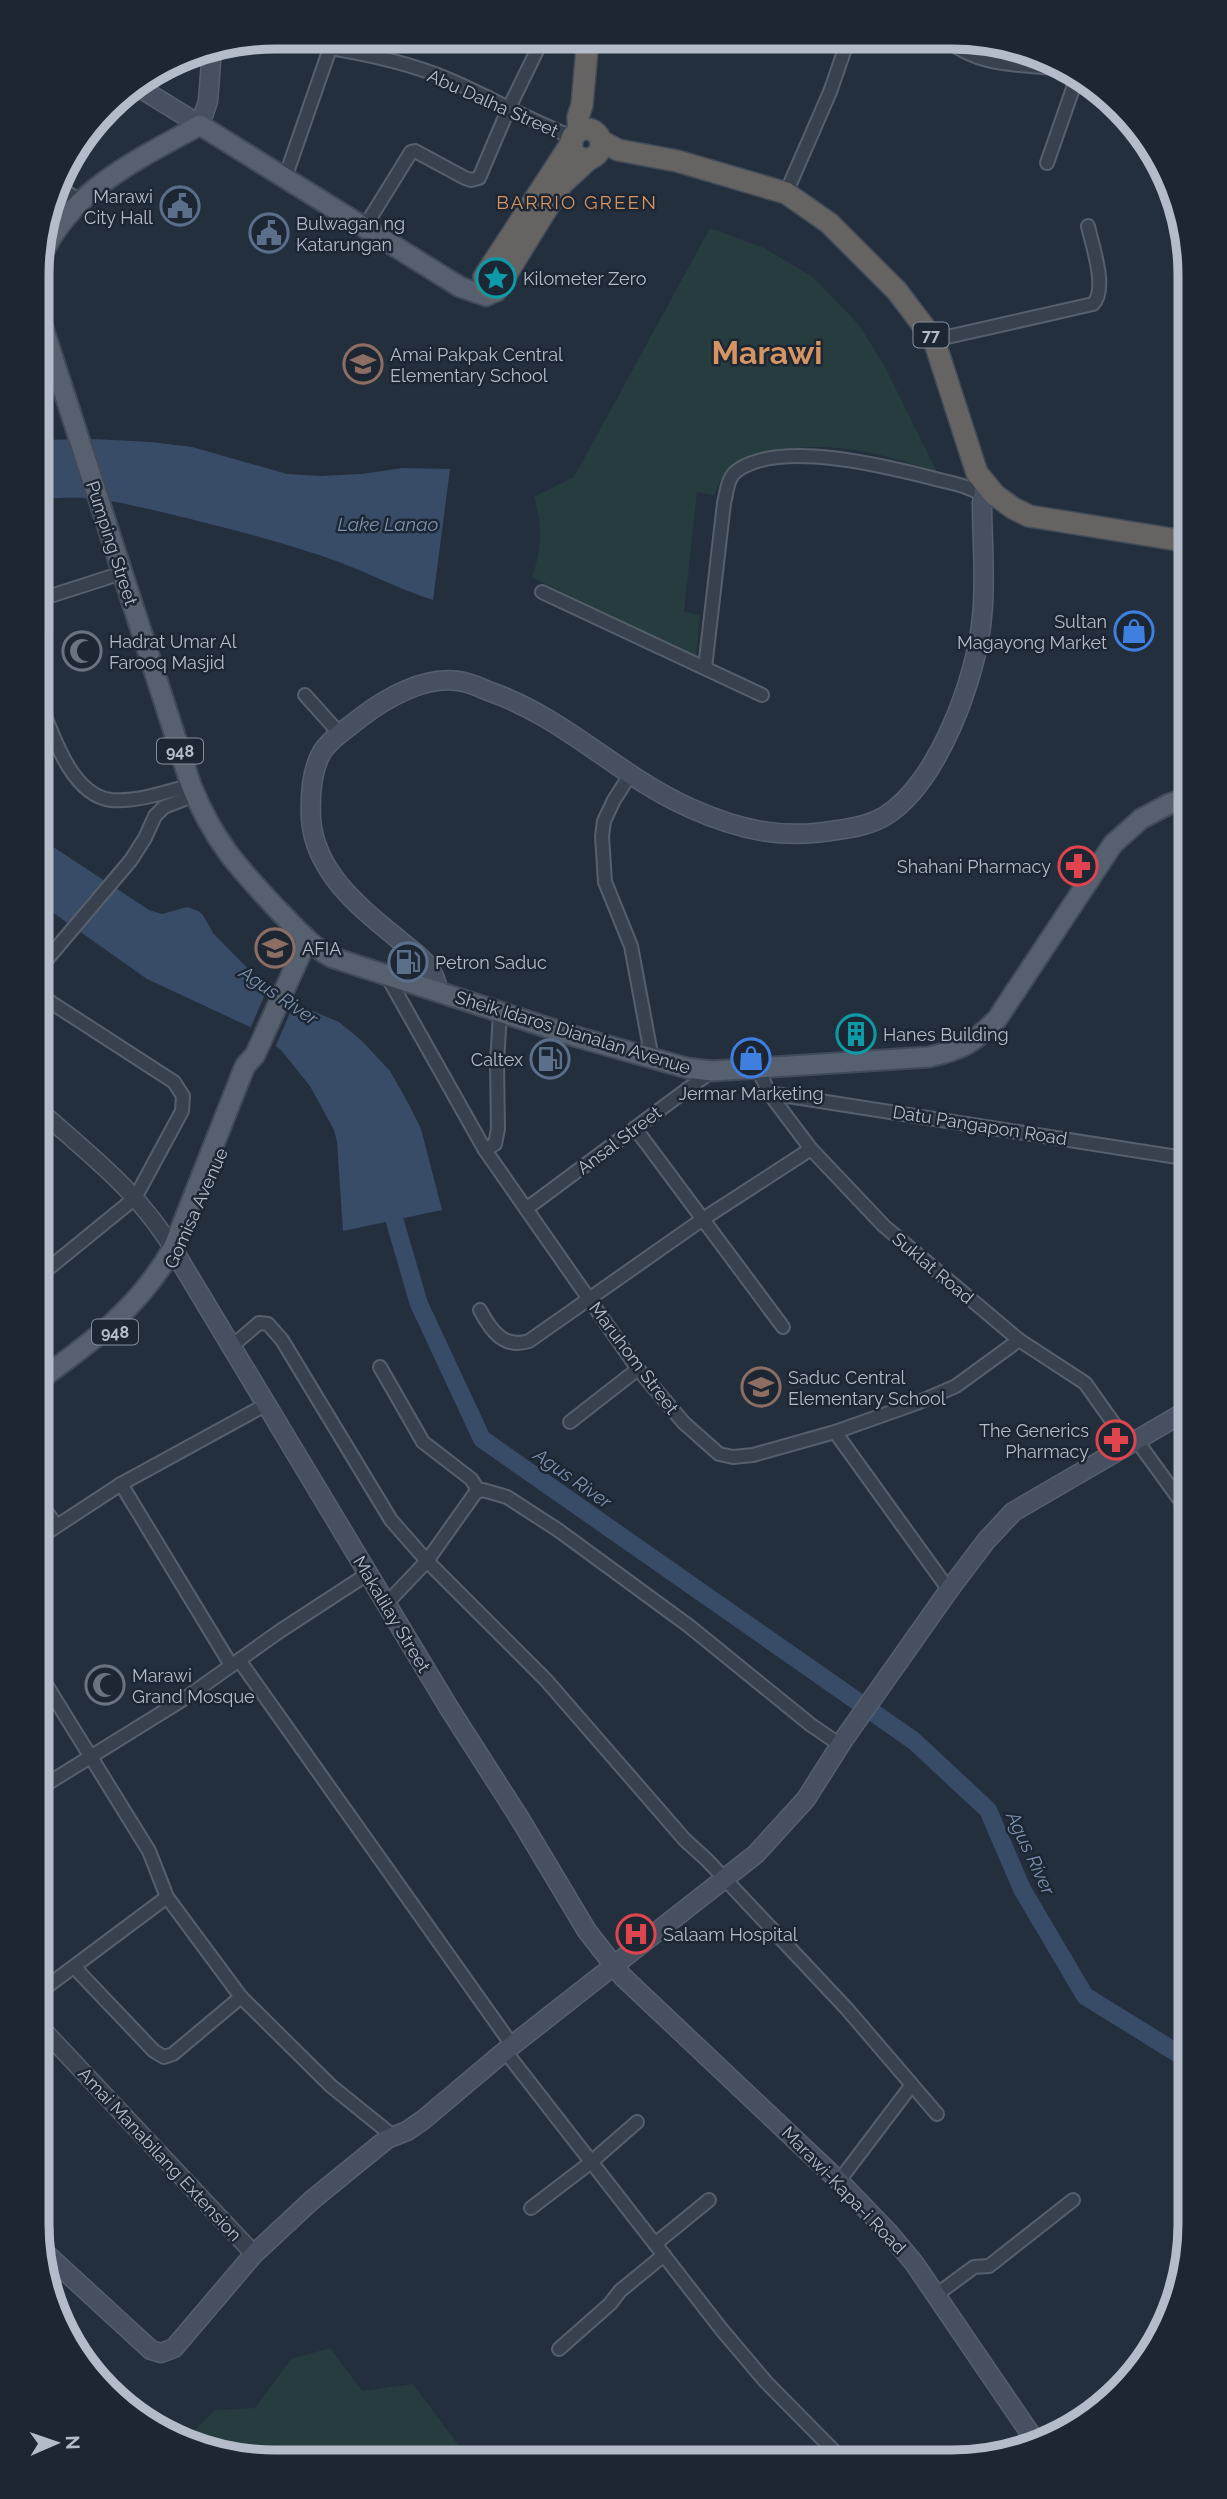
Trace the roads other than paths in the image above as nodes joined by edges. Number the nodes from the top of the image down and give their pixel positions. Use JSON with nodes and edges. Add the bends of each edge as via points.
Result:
{"nodes":[{"id":1,"x":330,"y":49,"type":"edge"},
{"id":2,"x":352,"y":49,"type":"edge"},
{"id":3,"x":538,"y":49,"type":"edge"},
{"id":4,"x":587,"y":49,"type":"edge"},
{"id":5,"x":845,"y":49,"type":"edge"},
{"id":6,"x":959,"y":49,"type":"edge"},
{"id":7,"x":211,"y":58,"type":"edge"},
{"id":8,"x":1037,"y":66,"type":"edge"},
{"id":9,"x":1074,"y":85,"type":"edge"},
{"id":10,"x":145,"y":91,"type":"edge"},
{"id":11,"x":508,"y":110,"type":"junction"},
{"id":12,"x":200,"y":125,"type":"junction"},
{"id":13,"x":590,"y":144,"type":"junction"},
{"id":14,"x":1047,"y":163,"type":"dead end"},
{"id":15,"x":285,"y":178,"type":"junction"},
{"id":16,"x":65,"y":191,"type":"edge"},
{"id":17,"x":786,"y":193,"type":"junction"},
{"id":18,"x":79,"y":201,"type":"junction"},
{"id":19,"x":1088,"y":226,"type":"dead end"},
{"id":20,"x":364,"y":228,"type":"junction"},
{"id":21,"x":53,"y":236,"type":"edge"},
{"id":22,"x":490,"y":284,"type":"joint"},
{"id":23,"x":934,"y":340,"type":"junction"},
{"id":24,"x":49,"y":346,"type":"edge"},
{"id":25,"x":984,"y":490,"type":"junction"},
{"id":26,"x":1178,"y":540,"type":"edge"},
{"id":27,"x":122,"y":573,"type":"junction"},
{"id":28,"x":542,"y":593,"type":"dead end"},
{"id":29,"x":49,"y":596,"type":"edge"},
{"id":30,"x":705,"y":668,"type":"junction"},
{"id":31,"x":305,"y":695,"type":"dead end"},
{"id":32,"x":762,"y":695,"type":"dead end"},
{"id":33,"x":49,"y":723,"type":"edge"},
{"id":34,"x":340,"y":734,"type":"junction"},
{"id":35,"x":630,"y":775,"type":"junction"},
{"id":36,"x":193,"y":790,"type":"junction"},
{"id":37,"x":1178,"y":801,"type":"edge"},
{"id":38,"x":307,"y":940,"type":"junction"},
{"id":39,"x":49,"y":956,"type":"edge"},
{"id":40,"x":387,"y":976,"type":"junction"},
{"id":41,"x":438,"y":991,"type":"junction"},
{"id":42,"x":49,"y":1001,"type":"edge"},
{"id":43,"x":500,"y":1013,"type":"junction"},
{"id":44,"x":652,"y":1059,"type":"junction"},
{"id":45,"x":758,"y":1069,"type":"junction"},
{"id":46,"x":712,"y":1071,"type":"junction"},
{"id":47,"x":769,"y":1093,"type":"junction"},
{"id":48,"x":49,"y":1119,"type":"edge"},
{"id":49,"x":635,"y":1128,"type":"junction"},
{"id":50,"x":811,"y":1149,"type":"junction"},
{"id":51,"x":485,"y":1150,"type":"junction"},
{"id":52,"x":1178,"y":1157,"type":"edge"},
{"id":53,"x":135,"y":1198,"type":"junction"},
{"id":54,"x":526,"y":1209,"type":"junction"},
{"id":55,"x":703,"y":1219,"type":"junction"},
{"id":56,"x":175,"y":1252,"type":"junction"},
{"id":57,"x":49,"y":1268,"type":"edge"},
{"id":58,"x":589,"y":1299,"type":"junction"},
{"id":59,"x":480,"y":1310,"type":"dead end"},
{"id":60,"x":783,"y":1327,"type":"dead end"},
{"id":61,"x":1019,"y":1340,"type":"junction"},
{"id":62,"x":232,"y":1346,"type":"junction"},
{"id":63,"x":380,"y":1367,"type":"dead end"},
{"id":64,"x":638,"y":1369,"type":"junction"},
{"id":65,"x":49,"y":1373,"type":"edge"},
{"id":66,"x":49,"y":1384,"type":"edge"},
{"id":67,"x":267,"y":1404,"type":"junction"},
{"id":68,"x":1178,"y":1416,"type":"edge"},
{"id":69,"x":570,"y":1422,"type":"dead end"},
{"id":70,"x":835,"y":1432,"type":"junction"},
{"id":71,"x":1133,"y":1443,"type":"junction"},
{"id":72,"x":121,"y":1484,"type":"junction"},
{"id":73,"x":479,"y":1491,"type":"junction"},
{"id":74,"x":1178,"y":1499,"type":"edge"},
{"id":75,"x":49,"y":1515,"type":"edge"},
{"id":76,"x":56,"y":1525,"type":"junction"},
{"id":77,"x":49,"y":1530,"type":"edge"},
{"id":78,"x":427,"y":1561,"type":"junction"},
{"id":79,"x":369,"y":1573,"type":"junction"},
{"id":80,"x":949,"y":1590,"type":"junction"},
{"id":81,"x":386,"y":1604,"type":"junction"},
{"id":82,"x":235,"y":1662,"type":"junction"},
{"id":83,"x":49,"y":1689,"type":"edge"},
{"id":84,"x":838,"y":1740,"type":"junction"},
{"id":85,"x":90,"y":1756,"type":"junction"},
{"id":86,"x":49,"y":1782,"type":"edge"},
{"id":87,"x":723,"y":1878,"type":"junction"},
{"id":88,"x":167,"y":1897,"type":"junction"},
{"id":89,"x":74,"y":1967,"type":"junction"},
{"id":90,"x":614,"y":1967,"type":"junction"},
{"id":91,"x":49,"y":1985,"type":"edge"},
{"id":92,"x":241,"y":1997,"type":"junction"},
{"id":93,"x":49,"y":2036,"type":"edge"},
{"id":94,"x":509,"y":2048,"type":"junction"},
{"id":95,"x":911,"y":2086,"type":"junction"},
{"id":96,"x":937,"y":2114,"type":"dead end"},
{"id":97,"x":637,"y":2122,"type":"dead end"},
{"id":98,"x":393,"y":2136,"type":"junction"},
{"id":99,"x":590,"y":2163,"type":"junction"},
{"id":100,"x":839,"y":2181,"type":"junction"},
{"id":101,"x":709,"y":2200,"type":"dead end"},
{"id":102,"x":1073,"y":2200,"type":"dead end"},
{"id":103,"x":531,"y":2208,"type":"dead end"},
{"id":104,"x":655,"y":2244,"type":"junction"},
{"id":105,"x":254,"y":2254,"type":"junction"},
{"id":106,"x":664,"y":2255,"type":"junction"},
{"id":107,"x":52,"y":2259,"type":"edge"},
{"id":108,"x":936,"y":2295,"type":"junction"},
{"id":109,"x":559,"y":2348,"type":"dead end"},
{"id":110,"x":1032,"y":2436,"type":"edge"},
{"id":111,"x":833,"y":2450,"type":"edge"}],
"edges":[{"from":1,"to":15,"type":"street"},
{"from":2,"to":11,"type":"street","name":"Abu Dalha Street","via":[[444,78]]},
{"from":3,"to":11,"type":"street"},
{"from":4,"to":13,"type":"highway","via":[[582,104]]},
{"from":5,"to":17,"type":"street"},
{"from":6,"to":8,"type":"street","via":[[981,59]]},
{"from":7,"to":12,"type":"main road","via":[[208,101]]},
{"from":9,"to":14,"type":"street"},
{"from":10,"to":12,"type":"main road"},
{"from":11,"to":13,"type":"street","name":"Abu Dalha Street"},
{"from":11,"to":20,"type":"street","via":[[479,178],[465,178],[411,152]]},
{"from":12,"to":15,"type":"main road"},
{"from":12,"to":18,"type":"main road","via":[[120,169]]},
{"from":13,"to":17,"type":"highway","number":"77","via":[[677,162]]},
{"from":13,"to":22,"type":"highway"},
{"from":15,"to":20,"type":"main road"},
{"from":16,"to":18,"type":"street"},
{"from":17,"to":23,"type":"highway","number":"77","via":[[829,223],[904,298]]},
{"from":18,"to":21,"type":"main road"},
{"from":19,"to":23,"type":"street","via":[[1100,287],[1096,302]]},
{"from":20,"to":22,"type":"main road","via":[[460,287]]},
{"from":23,"to":25,"type":"highway","number":"77"},
{"from":24,"to":27,"type":"main road","name":"Pumping Street","number":"948"},
{"from":25,"to":26,"type":"highway","number":"77","via":[[1029,516]]},
{"from":25,"to":30,"type":"street","via":[[825,456],[785,457],[739,469],[729,480],[724,503]]},
{"from":25,"to":35,"type":"main road","via":[[983,615],[969,684],[942,747],[895,810],[865,826],[810,835],[750,830],[689,808]]},
{"from":27,"to":29,"type":"street"},
{"from":27,"to":36,"type":"main road","name":"Pumping Street","number":"948"},
{"from":28,"to":30,"type":"street"},
{"from":30,"to":32,"type":"street"},
{"from":31,"to":34,"type":"street"},
{"from":33,"to":36,"type":"street","via":[[67,764],[93,793],[114,800]]},
{"from":34,"to":35,"type":"main road","via":[[405,690],[456,681],[533,709]]},
{"from":34,"to":41,"type":"main road","via":[[323,750],[312,785],[311,818],[317,850],[332,877],[431,967]]},
{"from":35,"to":44,"type":"street","via":[[604,821],[605,882],[631,946]]},
{"from":36,"to":38,"type":"main road","name":"Pumping Street","number":"948","via":[[224,851]]},
{"from":36,"to":39,"type":"street","via":[[159,811],[131,860]]},
{"from":37,"to":45,"type":"main road","name":"Sheik Idaros Dianalan Avenue","via":[[1141,819],[1113,844],[997,1019],[975,1041],[929,1057]]},
{"from":38,"to":40,"type":"main road","name":"Sheik Idaros Dianalan Avenue","via":[[331,957]]},
{"from":38,"to":56,"type":"main road","name":"Gomisa Avenue","number":"948"},
{"from":40,"to":41,"type":"main road","name":"Sheik Idaros Dianalan Avenue"},
{"from":40,"to":51,"type":"street","name":"Maruhom Street"},
{"from":41,"to":43,"type":"main road","name":"Sheik Idaros Dianalan Avenue"},
{"from":42,"to":53,"type":"street","via":[[182,1091],[177,1124]]},
{"from":43,"to":44,"type":"main road","name":"Sheik Idaros Dianalan Avenue"},
{"from":43,"to":51,"type":"street","via":[[498,1129],[495,1144]]},
{"from":44,"to":46,"type":"main road","name":"Sheik Idaros Dianalan Avenue"},
{"from":45,"to":46,"type":"main road","name":"Sheik Idaros Dianalan Avenue"},
{"from":45,"to":47,"type":"street","name":"Suklat Road"},
{"from":46,"to":49,"type":"street","name":"Ansal Street"},
{"from":47,"to":50,"type":"street","name":"Suklat Road"},
{"from":47,"to":52,"type":"street","name":"Datu Pangapon Road"},
{"from":48,"to":53,"type":"street"},
{"from":49,"to":54,"type":"street","name":"Ansal Street"},
{"from":49,"to":55,"type":"street"},
{"from":50,"to":55,"type":"street"},
{"from":50,"to":61,"type":"street","name":"Suklat Road","via":[[884,1226]]},
{"from":51,"to":54,"type":"street","name":"Maruhom Street"},
{"from":53,"to":56,"type":"street"},
{"from":53,"to":57,"type":"street"},
{"from":54,"to":58,"type":"street","name":"Maruhom Street"},
{"from":55,"to":58,"type":"street"},
{"from":55,"to":60,"type":"street"},
{"from":56,"to":62,"type":"main road","name":"Makalilay Street"},
{"from":56,"to":65,"type":"main road","name":"Gomisa Avenue","number":"948","via":[[119,1318]]},
{"from":56,"to":66,"type":"main road","name":"Gomisa Avenue","number":"948","via":[[150,1298]]},
{"from":58,"to":59,"type":"street","via":[[519,1345],[501,1339]]},
{"from":58,"to":64,"type":"street","name":"Maruhom Street"},
{"from":61,"to":70,"type":"street","name":"Maruhom Street","via":[[956,1386]]},
{"from":61,"to":71,"type":"street","name":"Suklat Road","via":[[1085,1383]]},
{"from":62,"to":67,"type":"main road","name":"Makalilay Street"},
{"from":62,"to":78,"type":"street","via":[[259,1323],[268,1324],[391,1520]]},
{"from":63,"to":73,"type":"street","via":[[423,1442],[471,1479]]},
{"from":64,"to":69,"type":"street"},
{"from":64,"to":70,"type":"street","name":"Maruhom Street","via":[[684,1423],[727,1457],[753,1455]]},
{"from":67,"to":72,"type":"street"},
{"from":67,"to":79,"type":"main road","name":"Makalilay Street"},
{"from":68,"to":71,"type":"main road"},
{"from":70,"to":80,"type":"street"},
{"from":71,"to":74,"type":"street","name":"Suklat Road"},
{"from":71,"to":80,"type":"main road","via":[[1013,1512]]},
{"from":72,"to":76,"type":"street"},
{"from":72,"to":82,"type":"street"},
{"from":73,"to":78,"type":"street"},
{"from":73,"to":84,"type":"street","via":[[507,1497],[558,1530],[689,1626],[811,1725]]},
{"from":75,"to":76,"type":"street"},
{"from":76,"to":77,"type":"street"},
{"from":78,"to":81,"type":"street"},
{"from":78,"to":87,"type":"street","via":[[546,1680]]},
{"from":79,"to":81,"type":"main road","name":"Makalilay Street"},
{"from":79,"to":82,"type":"street"},
{"from":80,"to":84,"type":"main road"},
{"from":81,"to":90,"type":"main road","name":"Makalilay Street"},
{"from":82,"to":85,"type":"street"},
{"from":82,"to":94,"type":"street"},
{"from":83,"to":85,"type":"street"},
{"from":84,"to":87,"type":"main road","via":[[806,1799],[789,1820],[756,1854]]},
{"from":85,"to":86,"type":"street"},
{"from":85,"to":88,"type":"street","via":[[149,1851]]},
{"from":87,"to":90,"type":"main road"},
{"from":87,"to":95,"type":"street"},
{"from":88,"to":89,"type":"street"},
{"from":88,"to":92,"type":"street"},
{"from":89,"to":91,"type":"street"},
{"from":89,"to":92,"type":"street","via":[[164,2057]]},
{"from":90,"to":94,"type":"main road"},
{"from":90,"to":100,"type":"main road","name":"Marawi-Kapa-i Road"},
{"from":92,"to":98,"type":"street","via":[[331,2086]]},
{"from":93,"to":105,"type":"street","name":"Amai Manabilang Extension"},
{"from":94,"to":98,"type":"main road","via":[[423,2120]]},
{"from":94,"to":99,"type":"street"},
{"from":95,"to":96,"type":"street"},
{"from":95,"to":100,"type":"street"},
{"from":97,"to":99,"type":"street"},
{"from":98,"to":105,"type":"main road","via":[[312,2200]]},
{"from":99,"to":103,"type":"street"},
{"from":99,"to":104,"type":"street"},
{"from":100,"to":108,"type":"main road","name":"Marawi-Kapa-i Road","via":[[889,2233]]},
{"from":101,"to":104,"type":"street"},
{"from":102,"to":108,"type":"street","via":[[989,2266],[974,2267]]},
{"from":104,"to":106,"type":"street"},
{"from":105,"to":107,"type":"main road","via":[[174,2348],[161,2353],[151,2350]]},
{"from":106,"to":109,"type":"street"},
{"from":106,"to":111,"type":"street","via":[[766,2382]]},
{"from":108,"to":110,"type":"main road","name":"Marawi-Kapa-i Road"}]}
